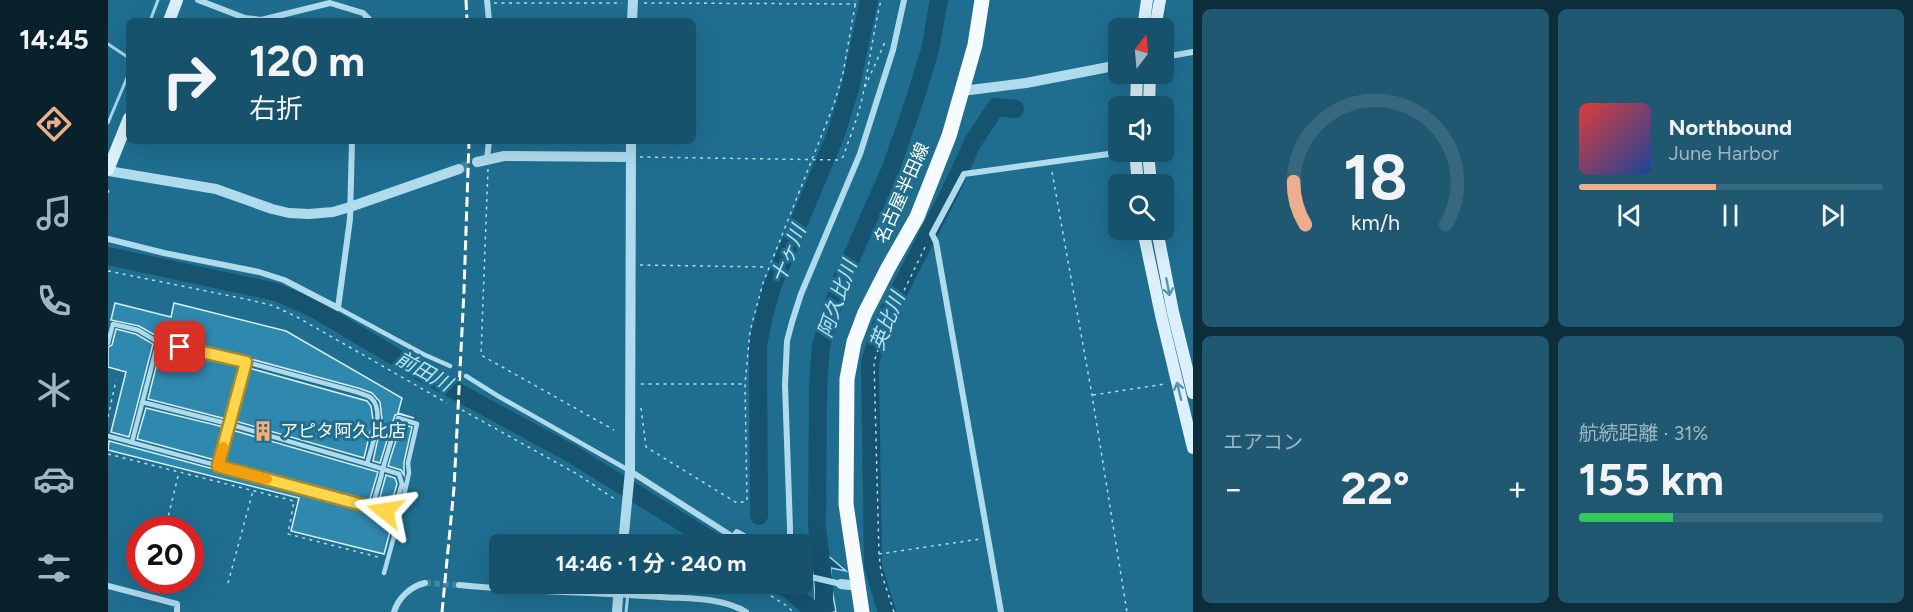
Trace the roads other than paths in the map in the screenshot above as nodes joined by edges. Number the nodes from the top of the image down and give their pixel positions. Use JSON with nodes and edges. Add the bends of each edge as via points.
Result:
{"nodes":[{"id":1,"x":177,"y":0,"type":"edge"},
{"id":2,"x":198,"y":0,"type":"edge"},
{"id":3,"x":904,"y":0,"type":"edge"},
{"id":4,"x":982,"y":0,"type":"edge"},
{"id":5,"x":1147,"y":0,"type":"edge"},
{"id":6,"x":1160,"y":0,"type":"edge"},
{"id":7,"x":330,"y":1,"type":"edge"},
{"id":8,"x":633,"y":1,"type":"edge"},
{"id":9,"x":487,"y":2,"type":"edge"},
{"id":10,"x":170,"y":18,"type":"edge"},
{"id":11,"x":245,"y":18,"type":"edge"},
{"id":12,"x":268,"y":18,"type":"edge"},
{"id":13,"x":368,"y":18,"type":"edge"},
{"id":14,"x":489,"y":18,"type":"edge"},
{"id":15,"x":632,"y":18,"type":"edge"},
{"id":16,"x":1144,"y":18,"type":"edge"},
{"id":17,"x":1157,"y":18,"type":"edge"},
{"id":18,"x":1193,"y":52,"type":"edge"},
{"id":19,"x":1174,"y":55,"type":"edge"},
{"id":20,"x":1108,"y":67,"type":"edge"},
{"id":21,"x":962,"y":91,"type":"junction"},
{"id":22,"x":126,"y":125,"type":"edge"},
{"id":23,"x":352,"y":144,"type":"edge"},
{"id":24,"x":488,"y":144,"type":"edge"},
{"id":25,"x":631,"y":144,"type":"edge"},
{"id":26,"x":1108,"y":154,"type":"edge"},
{"id":27,"x":631,"y":157,"type":"junction"},
{"id":28,"x":482,"y":161,"type":"joint"},
{"id":29,"x":459,"y":169,"type":"tunnel mouth"},
{"id":30,"x":108,"y":170,"type":"edge"},
{"id":31,"x":350,"y":207,"type":"junction"},
{"id":32,"x":108,"y":239,"type":"edge"},
{"id":33,"x":1145,"y":240,"type":"edge"},
{"id":34,"x":1159,"y":240,"type":"edge"},
{"id":35,"x":338,"y":308,"type":"junction"},
{"id":36,"x":158,"y":342,"type":"junction"},
{"id":37,"x":108,"y":343,"type":"edge"},
{"id":38,"x":246,"y":362,"type":"junction"},
{"id":39,"x":450,"y":366,"type":"dead end"},
{"id":40,"x":466,"y":376,"type":"dead end"},
{"id":41,"x":1193,"y":393,"type":"edge"},
{"id":42,"x":142,"y":402,"type":"junction"},
{"id":43,"x":229,"y":424,"type":"junction"},
{"id":44,"x":108,"y":436,"type":"edge"},
{"id":45,"x":132,"y":442,"type":"junction"},
{"id":46,"x":1193,"y":448,"type":"edge"},
{"id":47,"x":367,"y":464,"type":"junction"},
{"id":48,"x":218,"y":466,"type":"junction"},
{"id":49,"x":630,"y":474,"type":"junction"},
{"id":50,"x":372,"y":508,"type":"junction"},
{"id":51,"x":624,"y":534,"type":"edge"},
{"id":52,"x":727,"y":534,"type":"edge"},
{"id":53,"x":790,"y":534,"type":"edge"},
{"id":54,"x":384,"y":573,"type":"dead end"},
{"id":55,"x":813,"y":578,"type":"edge"},
{"id":56,"x":426,"y":583,"type":"tunnel mouth"},
{"id":57,"x":841,"y":584,"type":"joint"},
{"id":58,"x":459,"y":585,"type":"tunnel mouth"},
{"id":59,"x":108,"y":586,"type":"edge"},
{"id":60,"x":858,"y":586,"type":"junction"},
{"id":61,"x":489,"y":588,"type":"edge"},
{"id":62,"x":618,"y":594,"type":"edge"},
{"id":63,"x":660,"y":594,"type":"edge"},
{"id":64,"x":177,"y":612,"type":"edge"},
{"id":65,"x":394,"y":612,"type":"edge"},
{"id":66,"x":617,"y":612,"type":"edge"},
{"id":67,"x":746,"y":612,"type":"edge"},
{"id":68,"x":862,"y":612,"type":"edge"},
{"id":69,"x":1001,"y":612,"type":"edge"}],
"edges":[{"from":1,"to":10,"type":"main road"},
{"from":2,"to":11,"type":"street"},
{"from":3,"to":53,"type":"street","via":[[893,50],[860,154],[792,322],[785,362]]},
{"from":4,"to":21,"type":"main road","name":"名古屋半田線"},
{"from":5,"to":16,"type":"main road"},
{"from":6,"to":17,"type":"main road"},
{"from":7,"to":12,"type":"street"},
{"from":7,"to":13,"type":"street"},
{"from":8,"to":15,"type":"street"},
{"from":9,"to":14,"type":"street"},
{"from":18,"to":19,"type":"street"},
{"from":20,"to":21,"type":"street"},
{"from":21,"to":60,"type":"main road","name":"名古屋半田線","via":[[917,217],[883,277],[854,342],[847,379],[846,504]]},
{"from":22,"to":30,"type":"main road"},
{"from":23,"to":31,"type":"street"},
{"from":24,"to":28,"type":"street"},
{"from":25,"to":27,"type":"street"},
{"from":26,"to":69,"type":"street","via":[[964,174],[932,234]]},
{"from":27,"to":28,"type":"street","via":[[504,156]]},
{"from":27,"to":49,"type":"street"},
{"from":29,"to":31,"type":"street"},
{"from":30,"to":31,"type":"street","via":[[216,189],[289,213],[333,212]]},
{"from":31,"to":35,"type":"street"},
{"from":32,"to":35,"type":"street","via":[[259,272],[284,280]]},
{"from":46,"to":33,"type":"main road","one_way":true},
{"from":34,"to":41,"type":"main road","one_way":true},
{"from":35,"to":39,"type":"lane"},
{"from":36,"to":37,"type":"lane","via":[[138,330],[112,324]]},
{"from":36,"to":38,"type":"lane"},
{"from":36,"to":42,"type":"lane"},
{"from":38,"to":43,"type":"lane"},
{"from":38,"to":47,"type":"lane","via":[[371,398],[378,423]]},
{"from":40,"to":49,"type":"lane"},
{"from":42,"to":43,"type":"lane"},
{"from":42,"to":45,"type":"lane"},
{"from":43,"to":47,"type":"lane"},
{"from":43,"to":48,"type":"lane"},
{"from":44,"to":45,"type":"lane"},
{"from":45,"to":48,"type":"lane"},
{"from":47,"to":50,"type":"lane","via":[[399,474],[402,484],[393,513]]},
{"from":48,"to":50,"type":"lane"},
{"from":49,"to":51,"type":"street"},
{"from":49,"to":52,"type":"street"},
{"from":50,"to":54,"type":"lane","bridge":true,"via":[[398,418],[417,424]]},
{"from":55,"to":57,"type":"street"},
{"from":56,"to":65,"type":"street","via":[[407,592]]},
{"from":57,"to":60,"type":"street"},
{"from":58,"to":61,"type":"street"},
{"from":59,"to":64,"type":"street","via":[[177,604]]},
{"from":60,"to":68,"type":"main road","name":"名古屋半田線"},
{"from":62,"to":66,"type":"street"},
{"from":63,"to":67,"type":"street","via":[[726,602]]}]}
